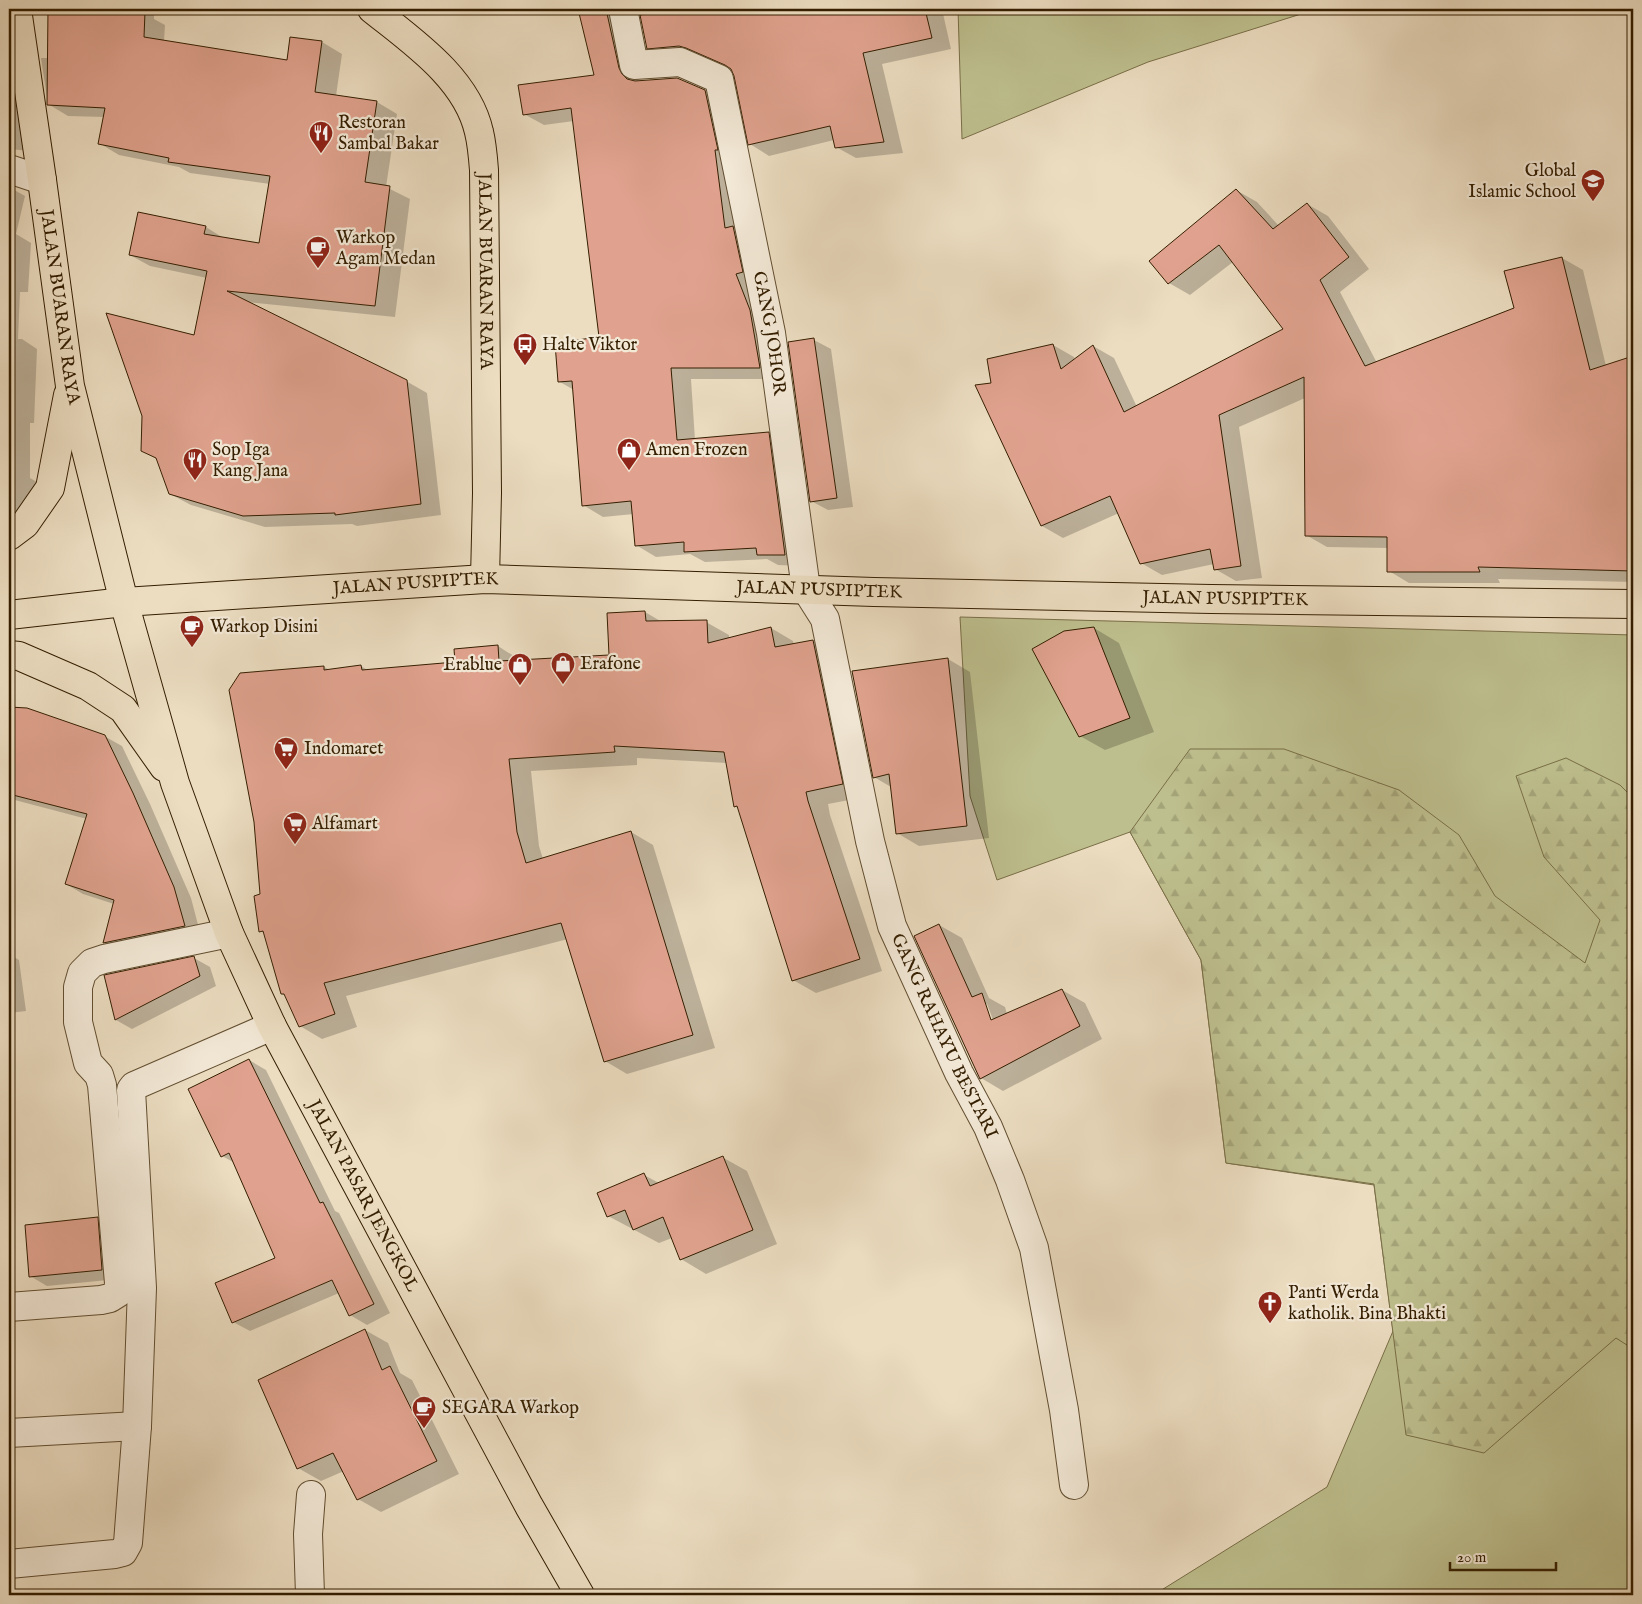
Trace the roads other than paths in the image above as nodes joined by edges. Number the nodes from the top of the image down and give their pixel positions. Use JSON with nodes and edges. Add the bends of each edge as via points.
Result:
{"nodes":[{"id":1,"x":17,"y":9,"type":"edge"},
{"id":2,"x":372,"y":9,"type":"edge"},
{"id":3,"x":623,"y":9,"type":"edge"},
{"id":4,"x":9,"y":168,"type":"edge"},
{"id":5,"x":42,"y":180,"type":"junction"},
{"id":6,"x":70,"y":386,"type":"junction"},
{"id":7,"x":9,"y":536,"type":"edge"},
{"id":8,"x":485,"y":579,"type":"junction"},
{"id":9,"x":806,"y":589,"type":"junction"},
{"id":10,"x":124,"y":602,"type":"junction"},
{"id":11,"x":1633,"y":604,"type":"edge"},
{"id":12,"x":9,"y":615,"type":"edge"},
{"id":13,"x":9,"y":655,"type":"edge"},
{"id":14,"x":175,"y":783,"type":"junction"},
{"id":15,"x":229,"y":933,"type":"junction"},
{"id":16,"x":272,"y":1026,"type":"junction"},
{"id":17,"x":9,"y":1307,"type":"edge"},
{"id":18,"x":137,"y":1426,"type":"junction"},
{"id":19,"x":9,"y":1433,"type":"edge"},
{"id":20,"x":1074,"y":1486,"type":"dead end"},
{"id":21,"x":311,"y":1496,"type":"dead end"},
{"id":22,"x":9,"y":1564,"type":"edge"},
{"id":23,"x":310,"y":1595,"type":"edge"},
{"id":24,"x":580,"y":1595,"type":"edge"}],
"edges":[{"from":1,"to":5,"type":"main road","name":"JALAN BUARAN RAYA"},
{"from":2,"to":8,"type":"main road","name":"JALAN BUARAN RAYA","via":[[429,55],[464,95],[479,131],[484,170]]},
{"from":3,"to":9,"type":"street","name":"GANG JOHOR","via":[[634,65],[680,62],[719,79],[771,333]]},
{"from":4,"to":5,"type":"street"},
{"from":5,"to":6,"type":"main road","name":"JALAN BUARAN RAYA"},
{"from":6,"to":7,"type":"main road","via":[[50,488],[25,524]]},
{"from":6,"to":10,"type":"main road","name":"JALAN BUARAN RAYA"},
{"from":8,"to":9,"type":"main road","name":"JALAN PUSPIPTEK"},
{"from":8,"to":10,"type":"main road","name":"JALAN PUSPIPTEK"},
{"from":9,"to":11,"type":"main road","name":"JALAN PUSPIPTEK","via":[[1211,599]]},
{"from":9,"to":20,"type":"street","name":"GANG RAHAYU BESTARI","via":[[826,619],[870,841],[892,926],[959,1073],[988,1127],[1034,1248],[1064,1410]]},
{"from":10,"to":12,"type":"main road","name":"JALAN PUSPIPTEK"},
{"from":10,"to":14,"type":"main road","name":"JALAN BUARAN RAYA"},
{"from":13,"to":14,"type":"main road","via":[[19,656],[88,686],[123,709]]},
{"from":14,"to":15,"type":"main road","name":"JALAN PASAR JENGKOL"},
{"from":15,"to":16,"type":"main road","name":"JALAN PASAR JENGKOL"},
{"from":15,"to":17,"type":"street","via":[[104,959],[92,963],[82,973],[78,987],[78,1022],[88,1063],[99,1075],[102,1085],[118,1293],[101,1300]]},
{"from":16,"to":18,"type":"street","via":[[131,1090],[142,1288]]},
{"from":16,"to":24,"type":"main road","name":"JALAN PASAR JENGKOL"},
{"from":18,"to":19,"type":"street"},
{"from":18,"to":22,"type":"street","via":[[128,1543],[123,1552]]},
{"from":21,"to":23,"type":"street","via":[[308,1534]]}]}
